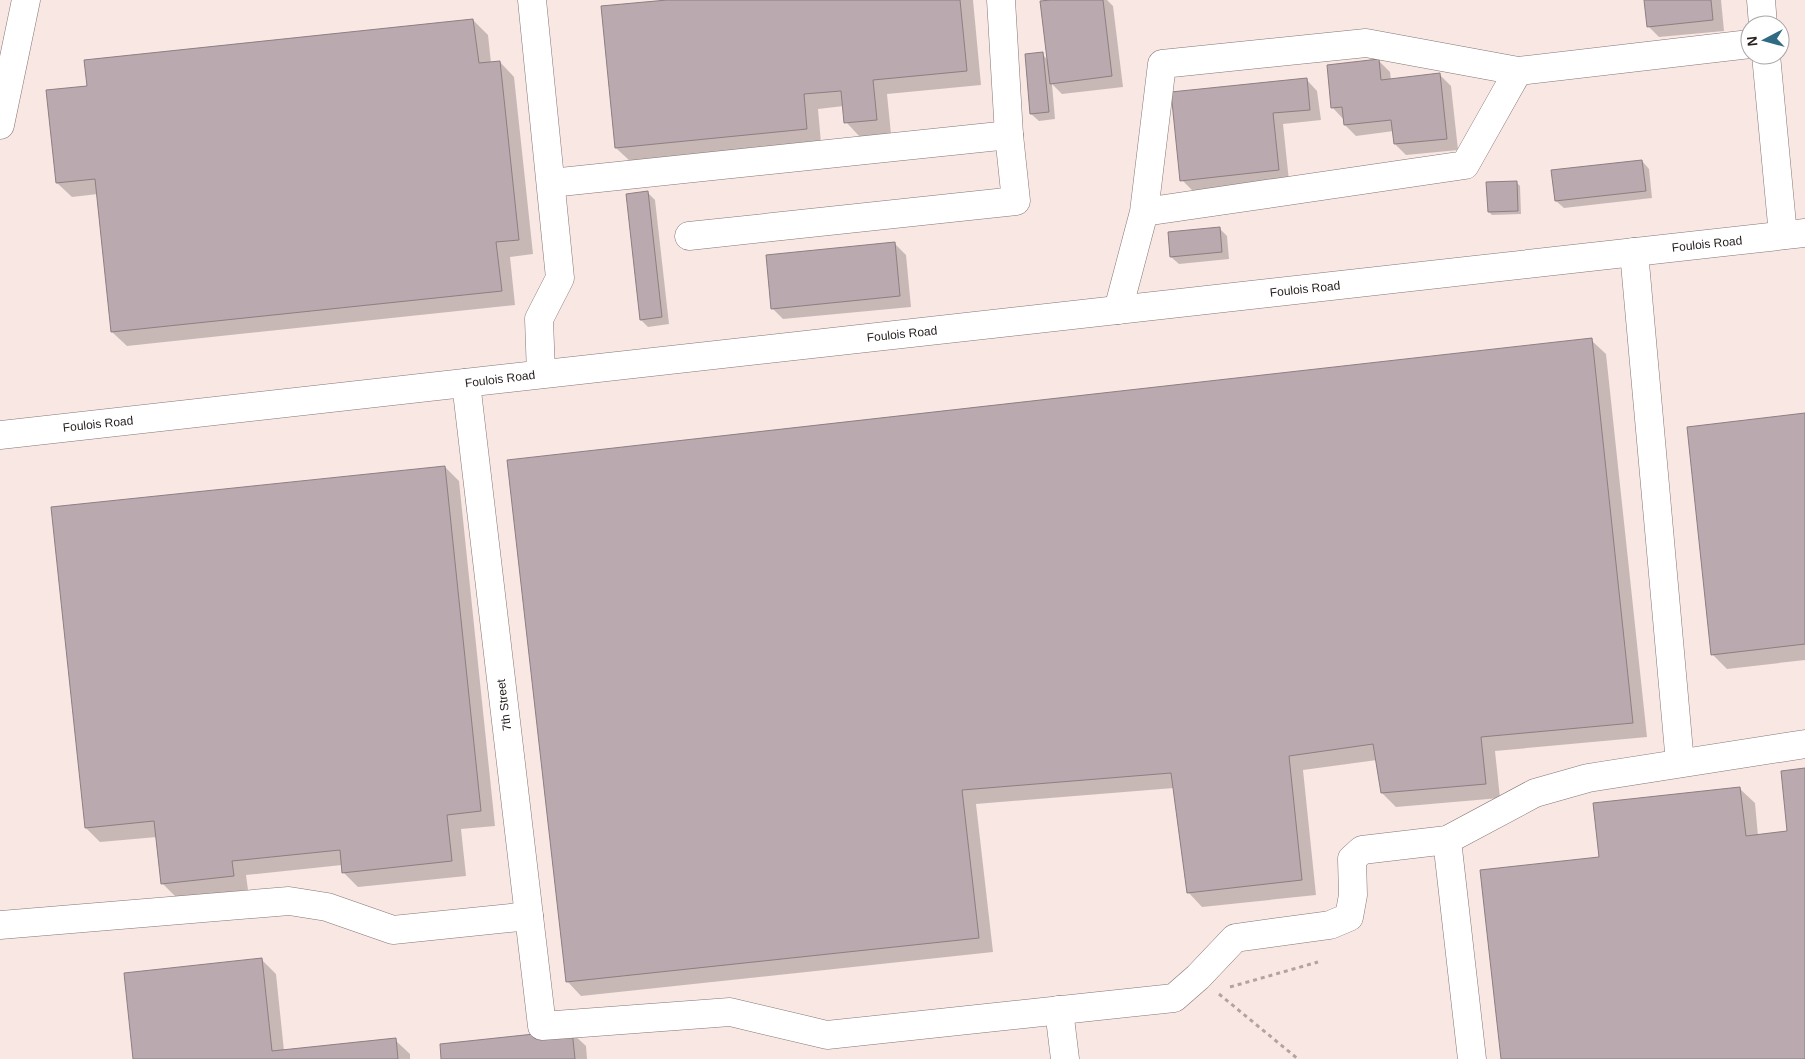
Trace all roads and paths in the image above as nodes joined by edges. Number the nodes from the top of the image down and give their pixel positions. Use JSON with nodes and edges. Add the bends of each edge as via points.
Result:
{"nodes":[{"id":1,"x":26,"y":0,"type":"edge"},
{"id":2,"x":532,"y":0,"type":"edge"},
{"id":3,"x":1001,"y":0,"type":"edge"},
{"id":4,"x":1761,"y":0,"type":"edge"},
{"id":5,"x":1762,"y":15,"type":"edge"},
{"id":6,"x":0,"y":40,"type":"edge"},
{"id":7,"x":1740,"y":45,"type":"edge"},
{"id":8,"x":1768,"y":65,"type":"edge"},
{"id":9,"x":1518,"y":71,"type":"junction"},
{"id":10,"x":0,"y":126,"type":"edge"},
{"id":11,"x":1009,"y":135,"type":"junction"},
{"id":12,"x":551,"y":183,"type":"junction"},
{"id":13,"x":1144,"y":212,"type":"junction"},
{"id":14,"x":1794,"y":234,"type":"edge"},
{"id":15,"x":689,"y":236,"type":"dead end"},
{"id":16,"x":1634,"y":252,"type":"junction"},
{"id":17,"x":1118,"y":310,"type":"junction"},
{"id":18,"x":541,"y":374,"type":"junction"},
{"id":19,"x":466,"y":383,"type":"junction"},
{"id":20,"x":0,"y":435,"type":"edge"},
{"id":21,"x":1805,"y":744,"type":"edge"},
{"id":22,"x":1680,"y":763,"type":"junction"},
{"id":23,"x":1448,"y":840,"type":"junction"},
{"id":24,"x":529,"y":916,"type":"junction"},
{"id":25,"x":0,"y":925,"type":"edge"},
{"id":26,"x":1318,"y":962,"type":"dead end"},
{"id":27,"x":1221,"y":984,"type":"dead end"},
{"id":28,"x":1219,"y":994,"type":"dead end"},
{"id":29,"x":1060,"y":1010,"type":"junction"},
{"id":30,"x":1065,"y":1059,"type":"edge"},
{"id":31,"x":1298,"y":1059,"type":"edge"},
{"id":32,"x":1472,"y":1059,"type":"edge"}],
"edges":[{"from":1,"to":6,"type":"street"},
{"from":1,"to":10,"type":"street"},
{"from":2,"to":12,"type":"street"},
{"from":3,"to":11,"type":"street"},
{"from":4,"to":5,"type":"street"},
{"from":7,"to":9,"type":"street"},
{"from":8,"to":14,"type":"street"},
{"from":9,"to":13,"type":"street","via":[[1465,165]]},
{"from":9,"to":13,"type":"street","via":[[1366,43],[1162,64]]},
{"from":11,"to":12,"type":"street"},
{"from":11,"to":15,"type":"street","via":[[1016,202]]},
{"from":12,"to":18,"type":"street","via":[[560,278],[539,319]]},
{"from":13,"to":17,"type":"street"},
{"from":14,"to":16,"type":"street","name":"Foulois Road"},
{"from":16,"to":17,"type":"street","name":"Foulois Road"},
{"from":16,"to":22,"type":"street"},
{"from":17,"to":18,"type":"street","name":"Foulois Road"},
{"from":18,"to":19,"type":"street","name":"Foulois Road"},
{"from":19,"to":20,"type":"street","name":"Foulois Road"},
{"from":19,"to":24,"type":"street","name":"7th Street"},
{"from":21,"to":22,"type":"street"},
{"from":22,"to":23,"type":"street","via":[[1588,778],[1535,793]]},
{"from":23,"to":29,"type":"street","via":[[1362,850],[1352,859],[1353,895],[1349,917],[1330,925],[1235,938],[1174,998]]},
{"from":23,"to":32,"type":"street"},
{"from":24,"to":25,"type":"street","via":[[394,930],[328,907],[289,901]]},
{"from":24,"to":29,"type":"street","name":"7th Street","via":[[542,1026],[730,1012],[827,1035]]},
{"from":26,"to":27,"type":"path","via":[[1230,987]]},
{"from":28,"to":31,"type":"path"},
{"from":29,"to":30,"type":"street"}]}
